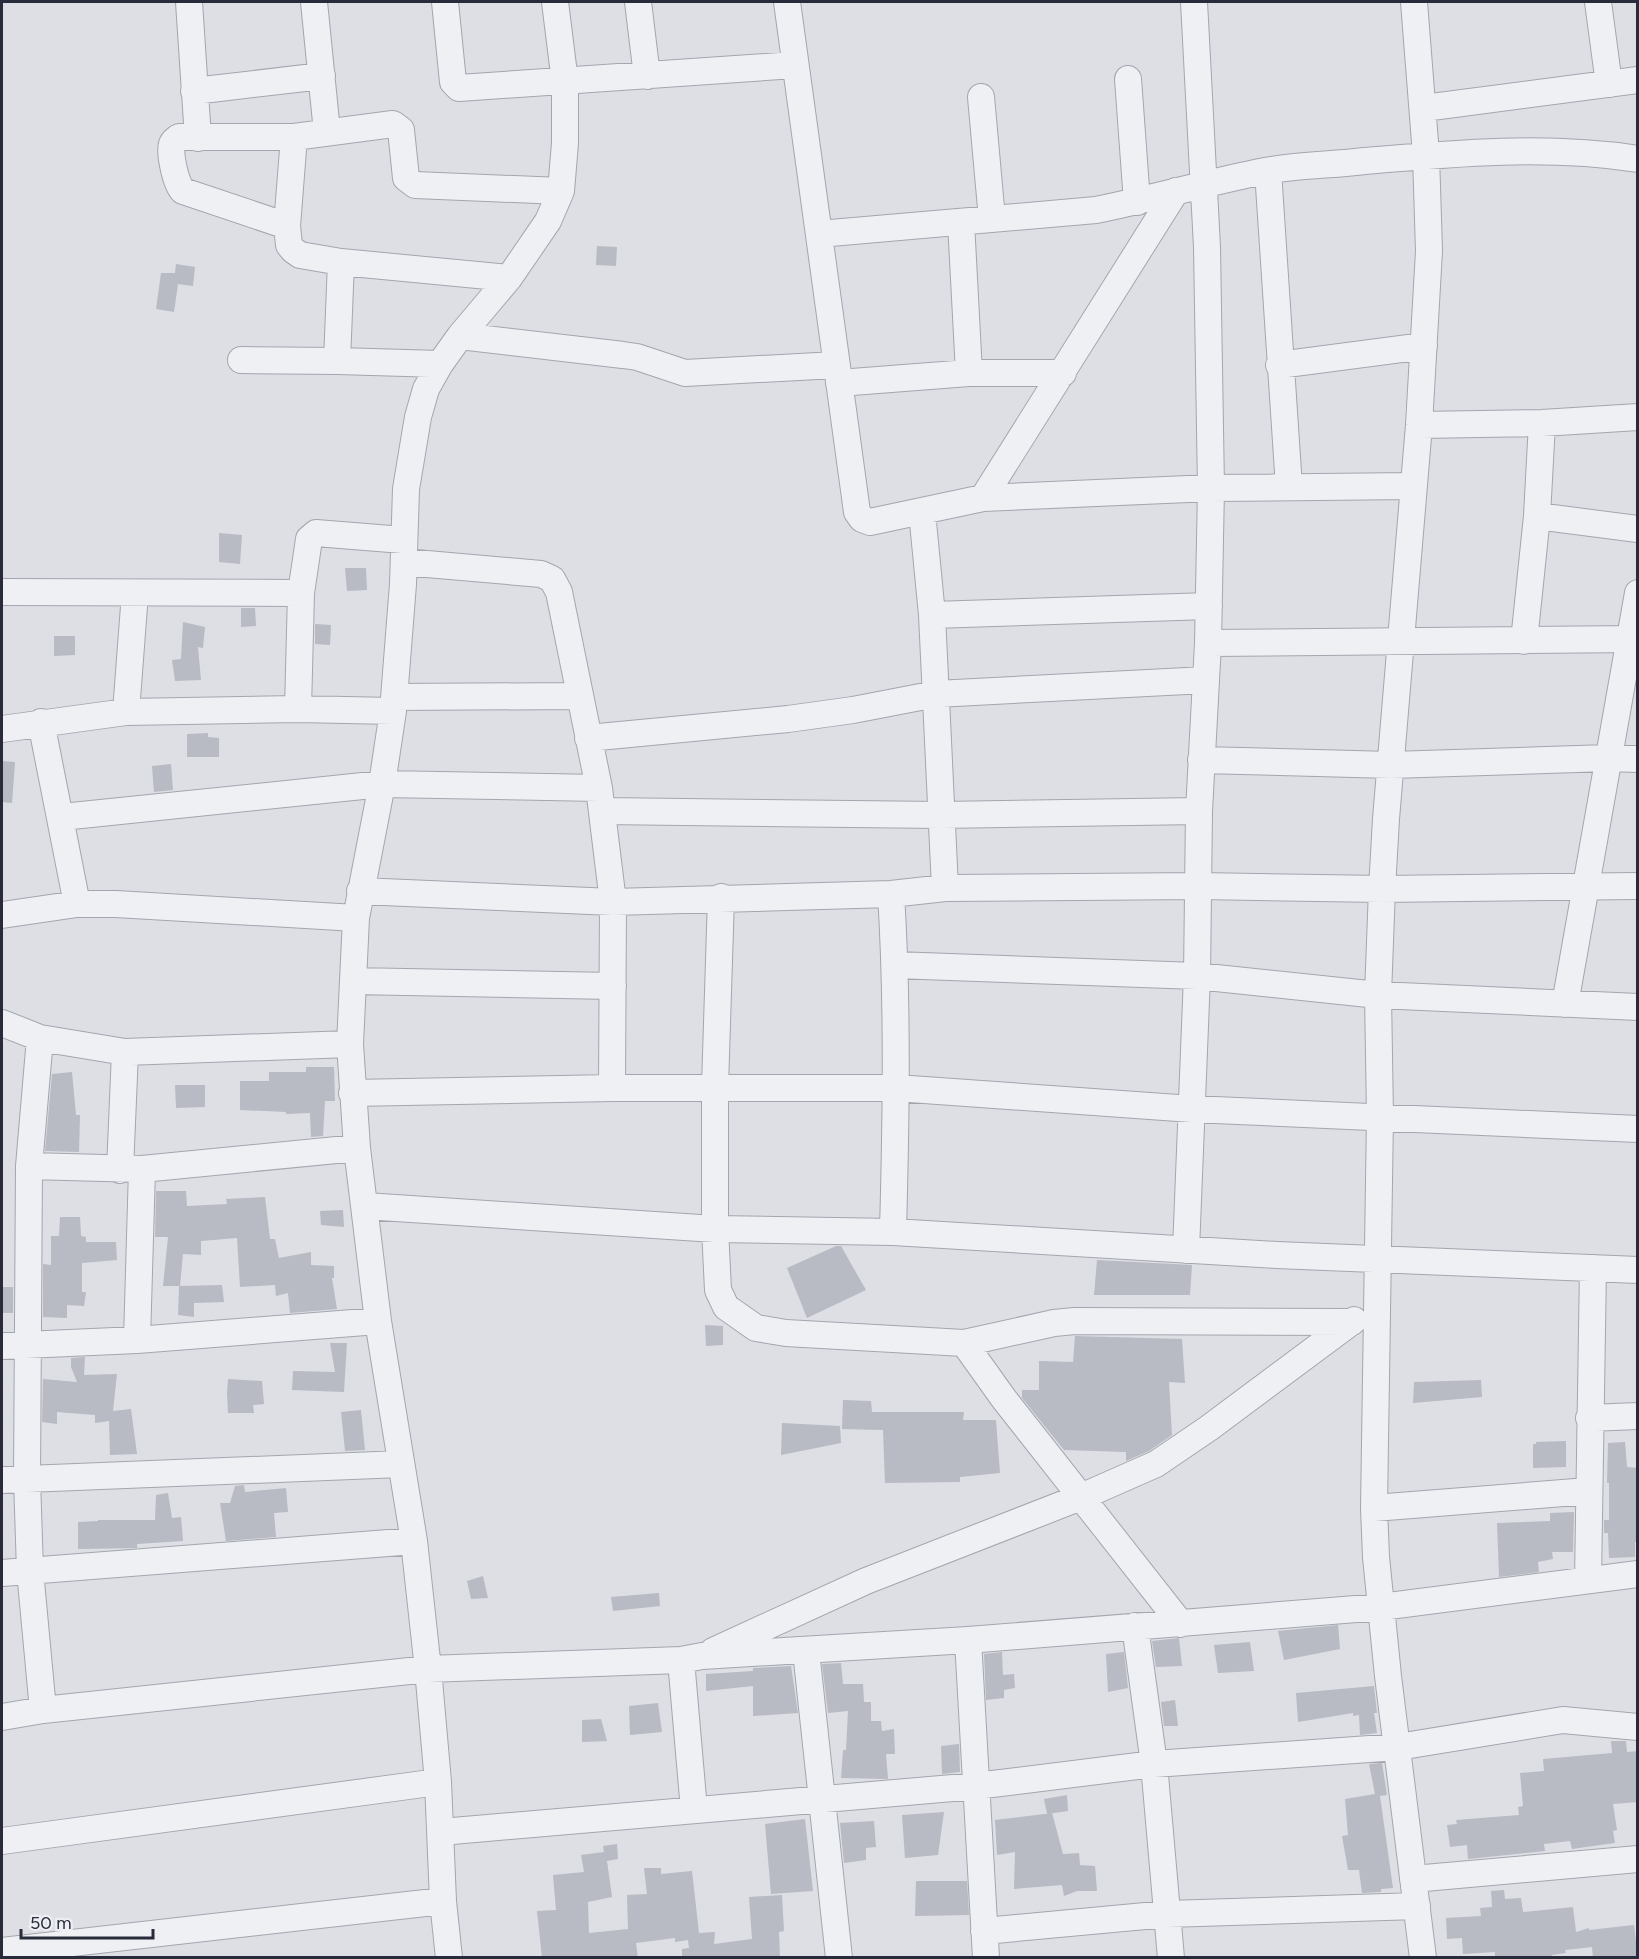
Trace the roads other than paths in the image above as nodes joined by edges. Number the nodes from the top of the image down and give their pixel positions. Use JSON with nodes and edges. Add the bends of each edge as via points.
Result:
{"nodes":[{"id":1,"x":189,"y":2,"type":"edge"},
{"id":2,"x":314,"y":2,"type":"edge"},
{"id":3,"x":445,"y":2,"type":"edge"},
{"id":4,"x":555,"y":2,"type":"edge"},
{"id":5,"x":638,"y":2,"type":"edge"},
{"id":6,"x":787,"y":2,"type":"edge"},
{"id":7,"x":1194,"y":2,"type":"edge"},
{"id":8,"x":1414,"y":2,"type":"edge"},
{"id":9,"x":1598,"y":2,"type":"edge"},
{"id":10,"x":795,"y":65,"type":"junction"},
{"id":11,"x":322,"y":76,"type":"junction"},
{"id":12,"x":647,"y":76,"type":"junction"},
{"id":13,"x":1128,"y":79,"type":"dead end"},
{"id":14,"x":1638,"y":81,"type":"edge"},
{"id":15,"x":565,"y":82,"type":"junction"},
{"id":16,"x":1609,"y":84,"type":"junction"},
{"id":17,"x":194,"y":91,"type":"junction"},
{"id":18,"x":981,"y":97,"type":"dead end"},
{"id":19,"x":1424,"y":108,"type":"junction"},
{"id":20,"x":327,"y":132,"type":"junction"},
{"id":21,"x":294,"y":137,"type":"junction"},
{"id":22,"x":198,"y":138,"type":"junction"},
{"id":23,"x":1426,"y":155,"type":"junction"},
{"id":24,"x":1638,"y":159,"type":"edge"},
{"id":25,"x":1268,"y":171,"type":"junction"},
{"id":26,"x":1205,"y":183,"type":"junction"},
{"id":27,"x":561,"y":191,"type":"junction"},
{"id":28,"x":1176,"y":191,"type":"junction"},
{"id":29,"x":1137,"y":201,"type":"junction"},
{"id":30,"x":992,"y":219,"type":"junction"},
{"id":31,"x":961,"y":222,"type":"junction"},
{"id":32,"x":286,"y":226,"type":"junction"},
{"id":33,"x":819,"y":234,"type":"junction"},
{"id":34,"x":342,"y":262,"type":"junction"},
{"id":35,"x":508,"y":278,"type":"junction"},
{"id":36,"x":460,"y":336,"type":"junction"},
{"id":37,"x":1424,"y":346,"type":"junction"},
{"id":38,"x":241,"y":360,"type":"dead end"},
{"id":39,"x":337,"y":360,"type":"junction"},
{"id":40,"x":440,"y":364,"type":"junction"},
{"id":41,"x":1279,"y":365,"type":"junction"},
{"id":42,"x":969,"y":373,"type":"junction"},
{"id":43,"x":1063,"y":373,"type":"junction"},
{"id":44,"x":838,"y":374,"type":"junction"},
{"id":45,"x":1638,"y":417,"type":"edge"},
{"id":46,"x":1542,"y":423,"type":"junction"},
{"id":47,"x":1419,"y":425,"type":"junction"},
{"id":48,"x":1413,"y":486,"type":"junction"},
{"id":49,"x":1288,"y":487,"type":"junction"},
{"id":50,"x":1211,"y":488,"type":"junction"},
{"id":51,"x":983,"y":498,"type":"junction"},
{"id":52,"x":922,"y":512,"type":"junction"},
{"id":53,"x":1537,"y":516,"type":"junction"},
{"id":54,"x":1638,"y":529,"type":"edge"},
{"id":55,"x":404,"y":542,"type":"junction"},
{"id":56,"x":2,"y":592,"type":"edge"},
{"id":57,"x":135,"y":593,"type":"junction"},
{"id":58,"x":301,"y":593,"type":"junction"},
{"id":59,"x":1638,"y":593,"type":"edge"},
{"id":60,"x":1209,"y":606,"type":"junction"},
{"id":61,"x":932,"y":615,"type":"junction"},
{"id":62,"x":1633,"y":639,"type":"edge"},
{"id":63,"x":1524,"y":641,"type":"junction"},
{"id":64,"x":1400,"y":642,"type":"junction"},
{"id":65,"x":1208,"y":643,"type":"junction"},
{"id":66,"x":1206,"y":680,"type":"junction"},
{"id":67,"x":936,"y":694,"type":"junction"},
{"id":68,"x":579,"y":696,"type":"junction"},
{"id":69,"x":394,"y":704,"type":"junction"},
{"id":70,"x":298,"y":709,"type":"junction"},
{"id":71,"x":126,"y":712,"type":"junction"},
{"id":72,"x":41,"y":722,"type":"junction"},
{"id":73,"x":2,"y":729,"type":"edge"},
{"id":74,"x":588,"y":738,"type":"junction"},
{"id":75,"x":1608,"y":758,"type":"junction"},
{"id":76,"x":1638,"y":759,"type":"edge"},
{"id":77,"x":1202,"y":760,"type":"junction"},
{"id":78,"x":1391,"y":765,"type":"junction"},
{"id":79,"x":382,"y":784,"type":"junction"},
{"id":80,"x":601,"y":799,"type":"junction"},
{"id":81,"x":1199,"y":811,"type":"junction"},
{"id":82,"x":941,"y":815,"type":"junction"},
{"id":83,"x":62,"y":817,"type":"junction"},
{"id":84,"x":1198,"y":886,"type":"junction"},
{"id":85,"x":1638,"y":886,"type":"edge"},
{"id":86,"x":1586,"y":887,"type":"junction"},
{"id":87,"x":945,"y":888,"type":"junction"},
{"id":88,"x":1382,"y":889,"type":"junction"},
{"id":89,"x":360,"y":891,"type":"junction"},
{"id":90,"x":891,"y":894,"type":"junction"},
{"id":91,"x":721,"y":897,"type":"junction"},
{"id":92,"x":613,"y":902,"type":"junction"},
{"id":93,"x":78,"y":904,"type":"junction"},
{"id":94,"x":2,"y":915,"type":"edge"},
{"id":95,"x":356,"y":918,"type":"junction"},
{"id":96,"x":895,"y":964,"type":"junction"},
{"id":97,"x":1197,"y":976,"type":"junction"},
{"id":98,"x":353,"y":981,"type":"junction"},
{"id":99,"x":613,"y":986,"type":"junction"},
{"id":100,"x":1378,"y":995,"type":"junction"},
{"id":101,"x":1565,"y":1004,"type":"junction"},
{"id":102,"x":1638,"y":1007,"type":"edge"},
{"id":103,"x":2,"y":1023,"type":"edge"},
{"id":104,"x":40,"y":1038,"type":"junction"},
{"id":105,"x":350,"y":1044,"type":"junction"},
{"id":106,"x":125,"y":1052,"type":"junction"},
{"id":107,"x":715,"y":1087,"type":"junction"},
{"id":108,"x":612,"y":1088,"type":"junction"},
{"id":109,"x":896,"y":1089,"type":"junction"},
{"id":110,"x":352,"y":1093,"type":"junction"},
{"id":111,"x":1192,"y":1108,"type":"junction"},
{"id":112,"x":1380,"y":1116,"type":"junction"},
{"id":113,"x":1638,"y":1129,"type":"edge"},
{"id":114,"x":357,"y":1148,"type":"junction"},
{"id":115,"x":29,"y":1166,"type":"junction"},
{"id":116,"x":131,"y":1169,"type":"junction"},
{"id":117,"x":365,"y":1206,"type":"junction"},
{"id":118,"x":715,"y":1229,"type":"junction"},
{"id":119,"x":893,"y":1232,"type":"junction"},
{"id":120,"x":1186,"y":1250,"type":"junction"},
{"id":121,"x":1379,"y":1258,"type":"junction"},
{"id":122,"x":1593,"y":1268,"type":"junction"},
{"id":123,"x":1638,"y":1270,"type":"edge"},
{"id":124,"x":1377,"y":1304,"type":"junction"},
{"id":125,"x":378,"y":1321,"type":"junction"},
{"id":126,"x":1352,"y":1322,"type":"junction"},
{"id":127,"x":137,"y":1340,"type":"junction"},
{"id":128,"x":964,"y":1343,"type":"junction"},
{"id":129,"x":27,"y":1345,"type":"junction"},
{"id":130,"x":2,"y":1346,"type":"edge"},
{"id":131,"x":1638,"y":1416,"type":"edge"},
{"id":132,"x":1589,"y":1418,"type":"junction"},
{"id":133,"x":400,"y":1464,"type":"junction"},
{"id":134,"x":27,"y":1479,"type":"junction"},
{"id":135,"x":2,"y":1480,"type":"edge"},
{"id":136,"x":1588,"y":1491,"type":"junction"},
{"id":137,"x":1081,"y":1497,"type":"junction"},
{"id":138,"x":1374,"y":1508,"type":"junction"},
{"id":139,"x":414,"y":1541,"type":"junction"},
{"id":140,"x":30,"y":1571,"type":"junction"},
{"id":141,"x":2,"y":1573,"type":"edge"},
{"id":142,"x":1638,"y":1574,"type":"edge"},
{"id":143,"x":1588,"y":1580,"type":"junction"},
{"id":144,"x":1381,"y":1607,"type":"junction"},
{"id":145,"x":1180,"y":1624,"type":"junction"},
{"id":146,"x":1135,"y":1626,"type":"junction"},
{"id":147,"x":968,"y":1640,"type":"junction"},
{"id":148,"x":806,"y":1651,"type":"junction"},
{"id":149,"x":692,"y":1658,"type":"junction"},
{"id":150,"x":428,"y":1669,"type":"junction"},
{"id":151,"x":43,"y":1710,"type":"junction"},
{"id":152,"x":2,"y":1717,"type":"edge"},
{"id":153,"x":1638,"y":1727,"type":"edge"},
{"id":154,"x":1398,"y":1747,"type":"junction"},
{"id":155,"x":1154,"y":1764,"type":"junction"},
{"id":156,"x":438,"y":1782,"type":"junction"},
{"id":157,"x":976,"y":1786,"type":"junction"},
{"id":158,"x":822,"y":1799,"type":"junction"},
{"id":159,"x":694,"y":1810,"type":"junction"},
{"id":160,"x":441,"y":1832,"type":"junction"},
{"id":161,"x":2,"y":1841,"type":"edge"},
{"id":162,"x":1638,"y":1858,"type":"edge"},
{"id":163,"x":1413,"y":1879,"type":"junction"},
{"id":164,"x":443,"y":1901,"type":"junction"},
{"id":165,"x":1417,"y":1906,"type":"junction"},
{"id":166,"x":1167,"y":1914,"type":"junction"},
{"id":167,"x":984,"y":1931,"type":"junction"},
{"id":168,"x":2,"y":1951,"type":"edge"},
{"id":169,"x":449,"y":1958,"type":"edge"},
{"id":170,"x":839,"y":1958,"type":"edge"},
{"id":171,"x":986,"y":1958,"type":"edge"},
{"id":172,"x":1171,"y":1958,"type":"edge"},
{"id":173,"x":1423,"y":1958,"type":"edge"}],
"edges":[{"from":1,"to":17,"type":"street"},
{"from":2,"to":11,"type":"street"},
{"from":3,"to":15,"type":"street","via":[[455,86]]},
{"from":4,"to":15,"type":"street"},
{"from":5,"to":12,"type":"street"},
{"from":6,"to":10,"type":"street"},
{"from":7,"to":26,"type":"street"},
{"from":8,"to":19,"type":"street"},
{"from":9,"to":16,"type":"street"},
{"from":10,"to":12,"type":"street"},
{"from":10,"to":33,"type":"street"},
{"from":11,"to":17,"type":"street"},
{"from":11,"to":20,"type":"street"},
{"from":12,"to":15,"type":"street"},
{"from":13,"to":29,"type":"street"},
{"from":14,"to":16,"type":"street"},
{"from":15,"to":27,"type":"street"},
{"from":16,"to":19,"type":"street"},
{"from":17,"to":22,"type":"street"},
{"from":18,"to":30,"type":"street"},
{"from":19,"to":23,"type":"street"},
{"from":20,"to":21,"type":"street"},
{"from":20,"to":27,"type":"street","via":[[397,126],[401,130],[406,178],[415,185]]},
{"from":21,"to":22,"type":"street"},
{"from":21,"to":32,"type":"street"},
{"from":22,"to":32,"type":"street","via":[[178,137],[173,141],[179,188]]},
{"from":23,"to":24,"type":"street","via":[[1559,151]]},
{"from":23,"to":25,"type":"street"},
{"from":23,"to":37,"type":"street","via":[[1429,251]]},
{"from":25,"to":26,"type":"street"},
{"from":25,"to":41,"type":"street"},
{"from":26,"to":28,"type":"street"},
{"from":26,"to":50,"type":"street"},
{"from":27,"to":35,"type":"street","via":[[548,221]]},
{"from":28,"to":29,"type":"street"},
{"from":28,"to":43,"type":"street"},
{"from":29,"to":30,"type":"street","via":[[1096,210]]},
{"from":30,"to":31,"type":"street"},
{"from":31,"to":33,"type":"street"},
{"from":31,"to":42,"type":"street"},
{"from":32,"to":34,"type":"street","via":[[290,245],[300,255]]},
{"from":33,"to":44,"type":"street"},
{"from":34,"to":35,"type":"street"},
{"from":34,"to":39,"type":"street"},
{"from":35,"to":36,"type":"street"},
{"from":36,"to":40,"type":"street"},
{"from":36,"to":44,"type":"street","via":[[637,357],[685,373]]},
{"from":37,"to":41,"type":"street"},
{"from":37,"to":47,"type":"street"},
{"from":38,"to":39,"type":"street"},
{"from":39,"to":40,"type":"street"},
{"from":40,"to":55,"type":"street","via":[[426,389],[418,417],[406,489]]},
{"from":41,"to":49,"type":"street"},
{"from":42,"to":43,"type":"street"},
{"from":42,"to":44,"type":"street"},
{"from":43,"to":51,"type":"street"},
{"from":44,"to":52,"type":"street","via":[[857,512],[870,522]]},
{"from":45,"to":46,"type":"street"},
{"from":46,"to":47,"type":"street"},
{"from":46,"to":53,"type":"street"},
{"from":47,"to":48,"type":"street"},
{"from":48,"to":49,"type":"street"},
{"from":48,"to":64,"type":"street"},
{"from":49,"to":50,"type":"street"},
{"from":50,"to":51,"type":"street"},
{"from":50,"to":60,"type":"street"},
{"from":51,"to":52,"type":"street"},
{"from":52,"to":61,"type":"street"},
{"from":53,"to":54,"type":"street"},
{"from":53,"to":63,"type":"street"},
{"from":55,"to":58,"type":"street","via":[[316,533],[309,539]]},
{"from":55,"to":68,"type":"street","via":[[552,579],[559,592]]},
{"from":55,"to":69,"type":"street"},
{"from":56,"to":57,"type":"street"},
{"from":57,"to":58,"type":"street"},
{"from":57,"to":71,"type":"street"},
{"from":58,"to":70,"type":"street"},
{"from":59,"to":62,"type":"street"},
{"from":60,"to":61,"type":"street"},
{"from":60,"to":65,"type":"street"},
{"from":61,"to":67,"type":"street"},
{"from":62,"to":63,"type":"street"},
{"from":62,"to":75,"type":"street"},
{"from":63,"to":64,"type":"street"},
{"from":64,"to":65,"type":"street"},
{"from":64,"to":78,"type":"street"},
{"from":65,"to":66,"type":"street"},
{"from":66,"to":67,"type":"street"},
{"from":66,"to":77,"type":"street"},
{"from":67,"to":74,"type":"street","via":[[788,719]]},
{"from":67,"to":82,"type":"street"},
{"from":68,"to":69,"type":"street"},
{"from":68,"to":74,"type":"street"},
{"from":69,"to":70,"type":"street"},
{"from":69,"to":79,"type":"street"},
{"from":70,"to":71,"type":"street"},
{"from":71,"to":72,"type":"street"},
{"from":72,"to":73,"type":"street"},
{"from":72,"to":83,"type":"street"},
{"from":74,"to":80,"type":"street"},
{"from":75,"to":76,"type":"street"},
{"from":75,"to":78,"type":"street"},
{"from":75,"to":86,"type":"street"},
{"from":77,"to":78,"type":"street"},
{"from":77,"to":81,"type":"street"},
{"from":78,"to":88,"type":"street"},
{"from":79,"to":80,"type":"street"},
{"from":79,"to":83,"type":"street"},
{"from":79,"to":89,"type":"street"},
{"from":80,"to":82,"type":"street"},
{"from":80,"to":92,"type":"street"},
{"from":81,"to":82,"type":"street"},
{"from":81,"to":84,"type":"street"},
{"from":82,"to":87,"type":"street"},
{"from":83,"to":93,"type":"street"},
{"from":84,"to":87,"type":"street"},
{"from":84,"to":88,"type":"street"},
{"from":84,"to":97,"type":"street"},
{"from":85,"to":86,"type":"street"},
{"from":86,"to":88,"type":"street"},
{"from":86,"to":101,"type":"street"},
{"from":87,"to":90,"type":"street"},
{"from":88,"to":100,"type":"street"},
{"from":89,"to":92,"type":"street"},
{"from":89,"to":95,"type":"street"},
{"from":90,"to":91,"type":"street"},
{"from":90,"to":96,"type":"street"},
{"from":91,"to":92,"type":"street"},
{"from":91,"to":107,"type":"street"},
{"from":92,"to":99,"type":"street"},
{"from":93,"to":94,"type":"street"},
{"from":93,"to":95,"type":"street"},
{"from":95,"to":98,"type":"street"},
{"from":96,"to":97,"type":"street"},
{"from":96,"to":109,"type":"street"},
{"from":97,"to":100,"type":"street"},
{"from":97,"to":111,"type":"street"},
{"from":98,"to":99,"type":"street"},
{"from":98,"to":105,"type":"street"},
{"from":99,"to":108,"type":"street"},
{"from":100,"to":101,"type":"street"},
{"from":100,"to":112,"type":"street"},
{"from":101,"to":102,"type":"street"},
{"from":103,"to":104,"type":"street"},
{"from":104,"to":106,"type":"street"},
{"from":104,"to":115,"type":"street"},
{"from":105,"to":106,"type":"street"},
{"from":105,"to":110,"type":"street"},
{"from":106,"to":116,"type":"street"},
{"from":107,"to":108,"type":"street"},
{"from":107,"to":109,"type":"street"},
{"from":107,"to":118,"type":"street"},
{"from":108,"to":110,"type":"street"},
{"from":109,"to":111,"type":"street"},
{"from":109,"to":119,"type":"street"},
{"from":110,"to":114,"type":"street"},
{"from":111,"to":112,"type":"street"},
{"from":111,"to":120,"type":"street"},
{"from":112,"to":113,"type":"street"},
{"from":112,"to":121,"type":"street"},
{"from":114,"to":116,"type":"street"},
{"from":114,"to":117,"type":"street"},
{"from":115,"to":116,"type":"street"},
{"from":115,"to":129,"type":"street"},
{"from":116,"to":127,"type":"street"},
{"from":117,"to":118,"type":"street"},
{"from":117,"to":125,"type":"street"},
{"from":118,"to":119,"type":"street"},
{"from":118,"to":128,"type":"street","via":[[718,1290],[726,1307],[756,1328]]},
{"from":119,"to":120,"type":"street"},
{"from":120,"to":121,"type":"street"},
{"from":121,"to":122,"type":"street"},
{"from":121,"to":124,"type":"street"},
{"from":122,"to":123,"type":"street"},
{"from":122,"to":132,"type":"street"},
{"from":124,"to":126,"type":"street"},
{"from":124,"to":138,"type":"street"},
{"from":125,"to":127,"type":"street"},
{"from":125,"to":133,"type":"street"},
{"from":126,"to":128,"type":"street","via":[[1053,1323]]},
{"from":126,"to":137,"type":"street","via":[[1156,1464]]},
{"from":127,"to":129,"type":"street"},
{"from":128,"to":137,"type":"street"},
{"from":129,"to":130,"type":"street"},
{"from":129,"to":134,"type":"street"},
{"from":131,"to":132,"type":"street"},
{"from":132,"to":136,"type":"street"},
{"from":133,"to":134,"type":"street"},
{"from":133,"to":139,"type":"street"},
{"from":134,"to":135,"type":"street"},
{"from":134,"to":140,"type":"street"},
{"from":136,"to":138,"type":"street"},
{"from":136,"to":143,"type":"street"},
{"from":137,"to":145,"type":"street"},
{"from":137,"to":149,"type":"street","via":[[866,1581]]},
{"from":138,"to":144,"type":"street"},
{"from":139,"to":140,"type":"street"},
{"from":139,"to":150,"type":"street"},
{"from":140,"to":141,"type":"street"},
{"from":140,"to":151,"type":"street"},
{"from":142,"to":143,"type":"street"},
{"from":143,"to":144,"type":"street"},
{"from":144,"to":145,"type":"street"},
{"from":144,"to":154,"type":"street"},
{"from":145,"to":146,"type":"street"},
{"from":146,"to":147,"type":"street"},
{"from":146,"to":155,"type":"street"},
{"from":147,"to":148,"type":"street"},
{"from":147,"to":157,"type":"street"},
{"from":148,"to":149,"type":"street"},
{"from":148,"to":158,"type":"street"},
{"from":149,"to":150,"type":"street"},
{"from":149,"to":159,"type":"street"},
{"from":150,"to":151,"type":"street"},
{"from":150,"to":156,"type":"street"},
{"from":151,"to":152,"type":"street"},
{"from":153,"to":154,"type":"street","via":[[1563,1720]]},
{"from":154,"to":155,"type":"street"},
{"from":154,"to":163,"type":"street"},
{"from":155,"to":157,"type":"street"},
{"from":155,"to":166,"type":"street"},
{"from":156,"to":160,"type":"street"},
{"from":156,"to":161,"type":"street"},
{"from":157,"to":158,"type":"street"},
{"from":157,"to":167,"type":"street"},
{"from":158,"to":159,"type":"street"},
{"from":158,"to":170,"type":"street"},
{"from":159,"to":160,"type":"street"},
{"from":160,"to":164,"type":"street"},
{"from":162,"to":163,"type":"street"},
{"from":163,"to":165,"type":"street"},
{"from":164,"to":168,"type":"street"},
{"from":164,"to":169,"type":"street"},
{"from":165,"to":166,"type":"street"},
{"from":165,"to":173,"type":"street"},
{"from":166,"to":167,"type":"street"},
{"from":166,"to":172,"type":"street"},
{"from":167,"to":171,"type":"street"}]}
